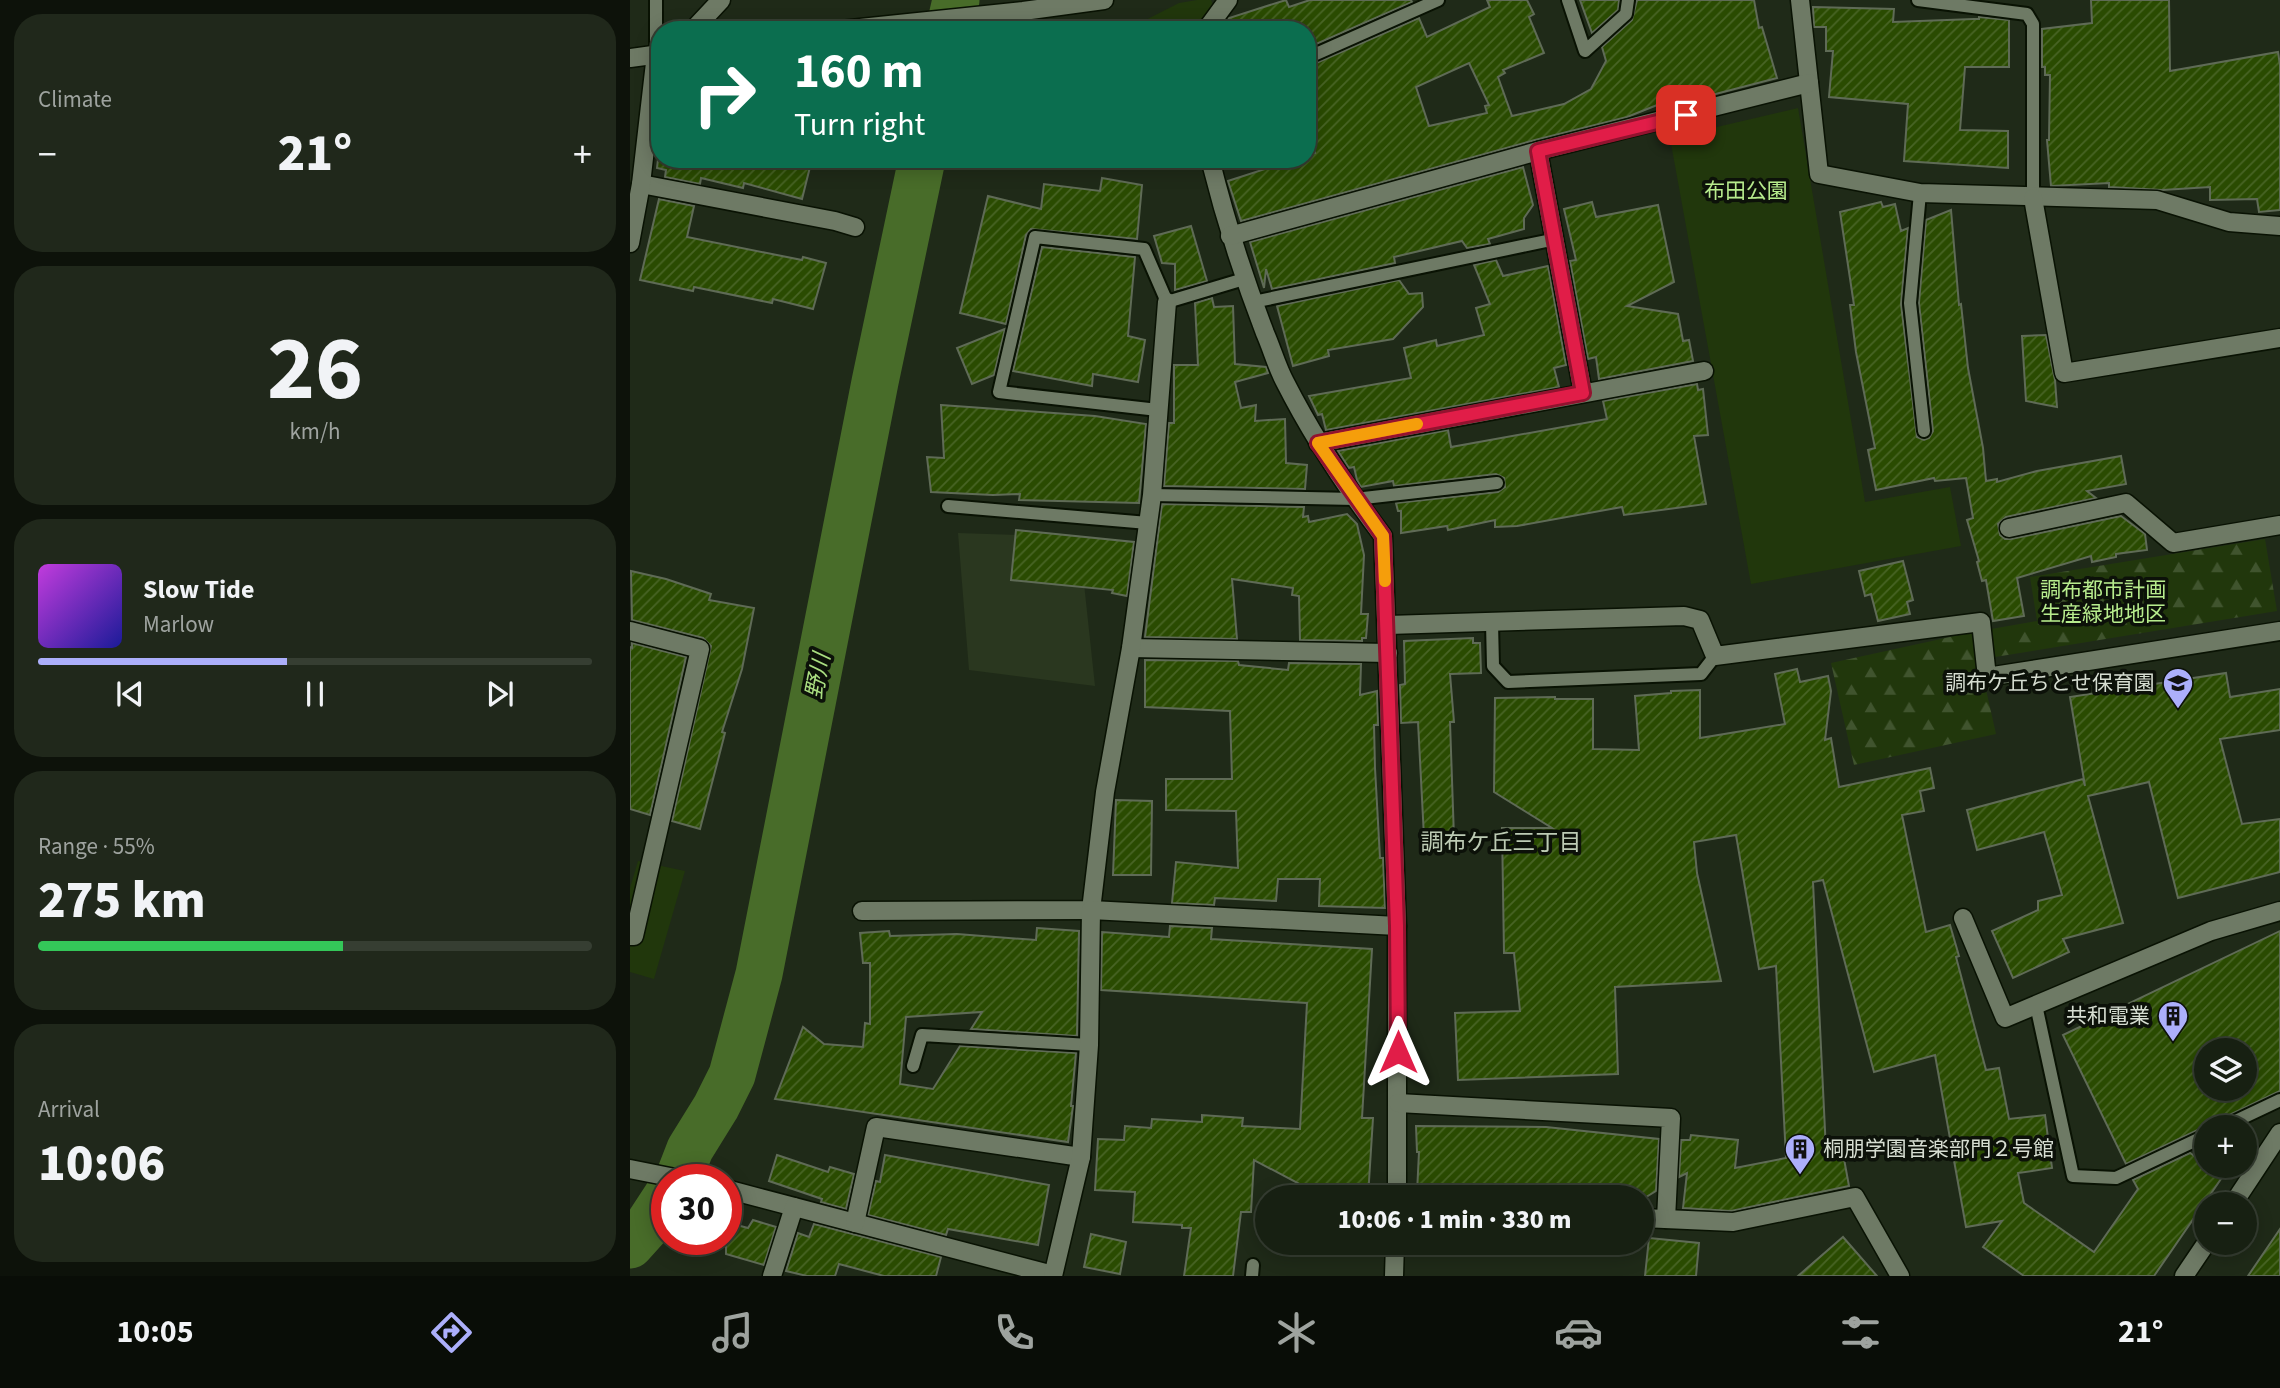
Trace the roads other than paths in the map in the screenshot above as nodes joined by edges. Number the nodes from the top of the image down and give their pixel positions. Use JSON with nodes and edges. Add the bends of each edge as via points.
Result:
{"nodes":[{"id":1,"x":656,"y":0,"type":"edge"},
{"id":2,"x":721,"y":0,"type":"edge"},
{"id":3,"x":1104,"y":0,"type":"edge"},
{"id":4,"x":1228,"y":0,"type":"edge"},
{"id":5,"x":1438,"y":0,"type":"edge"},
{"id":6,"x":1568,"y":0,"type":"edge"},
{"id":7,"x":1628,"y":0,"type":"edge"},
{"id":8,"x":1800,"y":0,"type":"edge"},
{"id":9,"x":1918,"y":0,"type":"edge"},
{"id":10,"x":657,"y":21,"type":"edge"},
{"id":11,"x":702,"y":21,"type":"edge"},
{"id":12,"x":920,"y":21,"type":"edge"},
{"id":13,"x":1213,"y":21,"type":"edge"},
{"id":14,"x":1316,"y":54,"type":"edge"},
{"id":15,"x":651,"y":55,"type":"edge"},
{"id":16,"x":630,"y":58,"type":"edge"},
{"id":17,"x":1809,"y":83,"type":"junction"},
{"id":18,"x":651,"y":108,"type":"edge"},
{"id":19,"x":1538,"y":151,"type":"junction"},
{"id":20,"x":1212,"y":168,"type":"edge"},
{"id":21,"x":641,"y":184,"type":"junction"},
{"id":22,"x":1920,"y":193,"type":"junction"},
{"id":23,"x":2033,"y":198,"type":"junction"},
{"id":24,"x":2280,"y":226,"type":"edge"},
{"id":25,"x":855,"y":227,"type":"dead end"},
{"id":26,"x":1230,"y":236,"type":"junction"},
{"id":27,"x":1556,"y":239,"type":"junction"},
{"id":28,"x":630,"y":243,"type":"edge"},
{"id":29,"x":1244,"y":279,"type":"junction"},
{"id":30,"x":1167,"y":302,"type":"junction"},
{"id":31,"x":1253,"y":302,"type":"junction"},
{"id":32,"x":2280,"y":338,"type":"edge"},
{"id":33,"x":1704,"y":371,"type":"dead end"},
{"id":34,"x":1583,"y":393,"type":"junction"},
{"id":35,"x":1158,"y":410,"type":"junction"},
{"id":36,"x":1924,"y":431,"type":"dead end"},
{"id":37,"x":1318,"y":443,"type":"junction"},
{"id":38,"x":1497,"y":483,"type":"dead end"},
{"id":39,"x":1152,"y":495,"type":"junction"},
{"id":40,"x":1355,"y":499,"type":"junction"},
{"id":41,"x":948,"y":506,"type":"dead end"},
{"id":42,"x":1148,"y":523,"type":"junction"},
{"id":43,"x":2280,"y":525,"type":"edge"},
{"id":44,"x":2009,"y":528,"type":"dead end"},
{"id":45,"x":1492,"y":623,"type":"junction"},
{"id":46,"x":1388,"y":625,"type":"junction"},
{"id":47,"x":630,"y":631,"type":"edge"},
{"id":48,"x":2280,"y":631,"type":"edge"},
{"id":49,"x":1131,"y":648,"type":"junction"},
{"id":50,"x":1388,"y":653,"type":"junction"},
{"id":51,"x":1715,"y":656,"type":"junction"},
{"id":52,"x":1091,"y":910,"type":"junction"},
{"id":53,"x":862,"y":911,"type":"dead end"},
{"id":54,"x":2280,"y":911,"type":"edge"},
{"id":55,"x":1963,"y":918,"type":"dead end"},
{"id":56,"x":1397,"y":926,"type":"junction"},
{"id":57,"x":630,"y":936,"type":"edge"},
{"id":58,"x":2036,"y":1005,"type":"junction"},
{"id":59,"x":1089,"y":1045,"type":"junction"},
{"id":60,"x":913,"y":1066,"type":"dead end"},
{"id":61,"x":2280,"y":1100,"type":"edge"},
{"id":62,"x":1398,"y":1103,"type":"junction"},
{"id":63,"x":2248,"y":1115,"type":"edge"},
{"id":64,"x":2280,"y":1133,"type":"edge"},
{"id":65,"x":2194,"y":1141,"type":"edge"},
{"id":66,"x":1081,"y":1157,"type":"junction"},
{"id":67,"x":630,"y":1169,"type":"edge"},
{"id":68,"x":651,"y":1173,"type":"edge"},
{"id":69,"x":1397,"y":1185,"type":"edge"},
{"id":70,"x":2241,"y":1192,"type":"edge"},
{"id":71,"x":742,"y":1193,"type":"edge"},
{"id":72,"x":794,"y":1207,"type":"junction"},
{"id":73,"x":1654,"y":1218,"type":"edge"},
{"id":74,"x":1666,"y":1219,"type":"junction"},
{"id":75,"x":855,"y":1223,"type":"junction"},
{"id":76,"x":1395,"y":1255,"type":"edge"},
{"id":77,"x":2198,"y":1255,"type":"edge"},
{"id":78,"x":772,"y":1276,"type":"edge"},
{"id":79,"x":1053,"y":1276,"type":"edge"},
{"id":80,"x":1394,"y":1276,"type":"edge"},
{"id":81,"x":1899,"y":1276,"type":"edge"},
{"id":82,"x":2184,"y":1276,"type":"edge"}],
"edges":[{"from":1,"to":10,"type":"lane"},
{"from":2,"to":11,"type":"street"},
{"from":3,"to":12,"type":"street"},
{"from":4,"to":13,"type":"street"},
{"from":5,"to":14,"type":"lane"},
{"from":6,"to":7,"type":"lane","via":[[1585,51],[1626,14]]},
{"from":8,"to":17,"type":"street"},
{"from":9,"to":23,"type":"lane","via":[[2026,14],[2034,24]]},
{"from":15,"to":16,"type":"street"},
{"from":17,"to":19,"type":"street"},
{"from":17,"to":22,"type":"street","via":[[1819,174]]},
{"from":18,"to":21,"type":"street"},
{"from":19,"to":26,"type":"street"},
{"from":19,"to":27,"type":"street"},
{"from":20,"to":26,"type":"street"},
{"from":21,"to":25,"type":"street"},
{"from":21,"to":28,"type":"street"},
{"from":22,"to":23,"type":"street"},
{"from":22,"to":36,"type":"lane","via":[[1910,303]]},
{"from":23,"to":24,"type":"street","via":[[2157,200],[2229,222]]},
{"from":23,"to":32,"type":"street","via":[[2064,373]]},
{"from":26,"to":29,"type":"street"},
{"from":27,"to":31,"type":"lane"},
{"from":27,"to":34,"type":"street"},
{"from":29,"to":30,"type":"lane"},
{"from":29,"to":31,"type":"street"},
{"from":30,"to":35,"type":"street"},
{"from":30,"to":35,"type":"lane","via":[[1144,249],[1035,237],[999,392]]},
{"from":31,"to":37,"type":"street","via":[[1284,380]]},
{"from":33,"to":34,"type":"street"},
{"from":34,"to":37,"type":"street"},
{"from":35,"to":39,"type":"street"},
{"from":37,"to":40,"type":"street"},
{"from":38,"to":40,"type":"lane"},
{"from":39,"to":40,"type":"lane"},
{"from":39,"to":42,"type":"street"},
{"from":40,"to":46,"type":"street","via":[[1383,536]]},
{"from":41,"to":42,"type":"lane"},
{"from":42,"to":49,"type":"street"},
{"from":43,"to":44,"type":"street","via":[[2173,543],[2126,503]]},
{"from":45,"to":46,"type":"street"},
{"from":45,"to":51,"type":"street","via":[[1684,615],[1700,620]]},
{"from":45,"to":51,"type":"lane","via":[[1493,666],[1508,682],[1700,674]]},
{"from":46,"to":50,"type":"street"},
{"from":47,"to":57,"type":"street","via":[[700,649],[634,936]]},
{"from":48,"to":51,"type":"street","via":[[1987,677],[1981,622]]},
{"from":49,"to":50,"type":"street"},
{"from":49,"to":52,"type":"street","via":[[1105,792]]},
{"from":50,"to":56,"type":"street"},
{"from":52,"to":53,"type":"street"},
{"from":52,"to":56,"type":"street"},
{"from":52,"to":59,"type":"street"},
{"from":54,"to":58,"type":"street","via":[[2211,931]]},
{"from":55,"to":58,"type":"street","via":[[2005,1018]]},
{"from":56,"to":62,"type":"street"},
{"from":58,"to":65,"type":"lane","via":[[2073,1176],[2116,1178]]},
{"from":59,"to":60,"type":"lane","via":[[922,1035]]},
{"from":59,"to":66,"type":"street"},
{"from":61,"to":63,"type":"lane"},
{"from":62,"to":69,"type":"street"},
{"from":62,"to":74,"type":"street","via":[[1671,1118]]},
{"from":64,"to":70,"type":"street"},
{"from":66,"to":75,"type":"street","via":[[876,1127]]},
{"from":66,"to":79,"type":"street"},
{"from":67,"to":68,"type":"street"},
{"from":71,"to":72,"type":"street"},
{"from":72,"to":75,"type":"street"},
{"from":72,"to":78,"type":"street"},
{"from":73,"to":74,"type":"street"},
{"from":74,"to":81,"type":"street","via":[[1733,1222],[1855,1197]]},
{"from":75,"to":79,"type":"street"},
{"from":76,"to":80,"type":"street"},
{"from":77,"to":82,"type":"street"}]}
